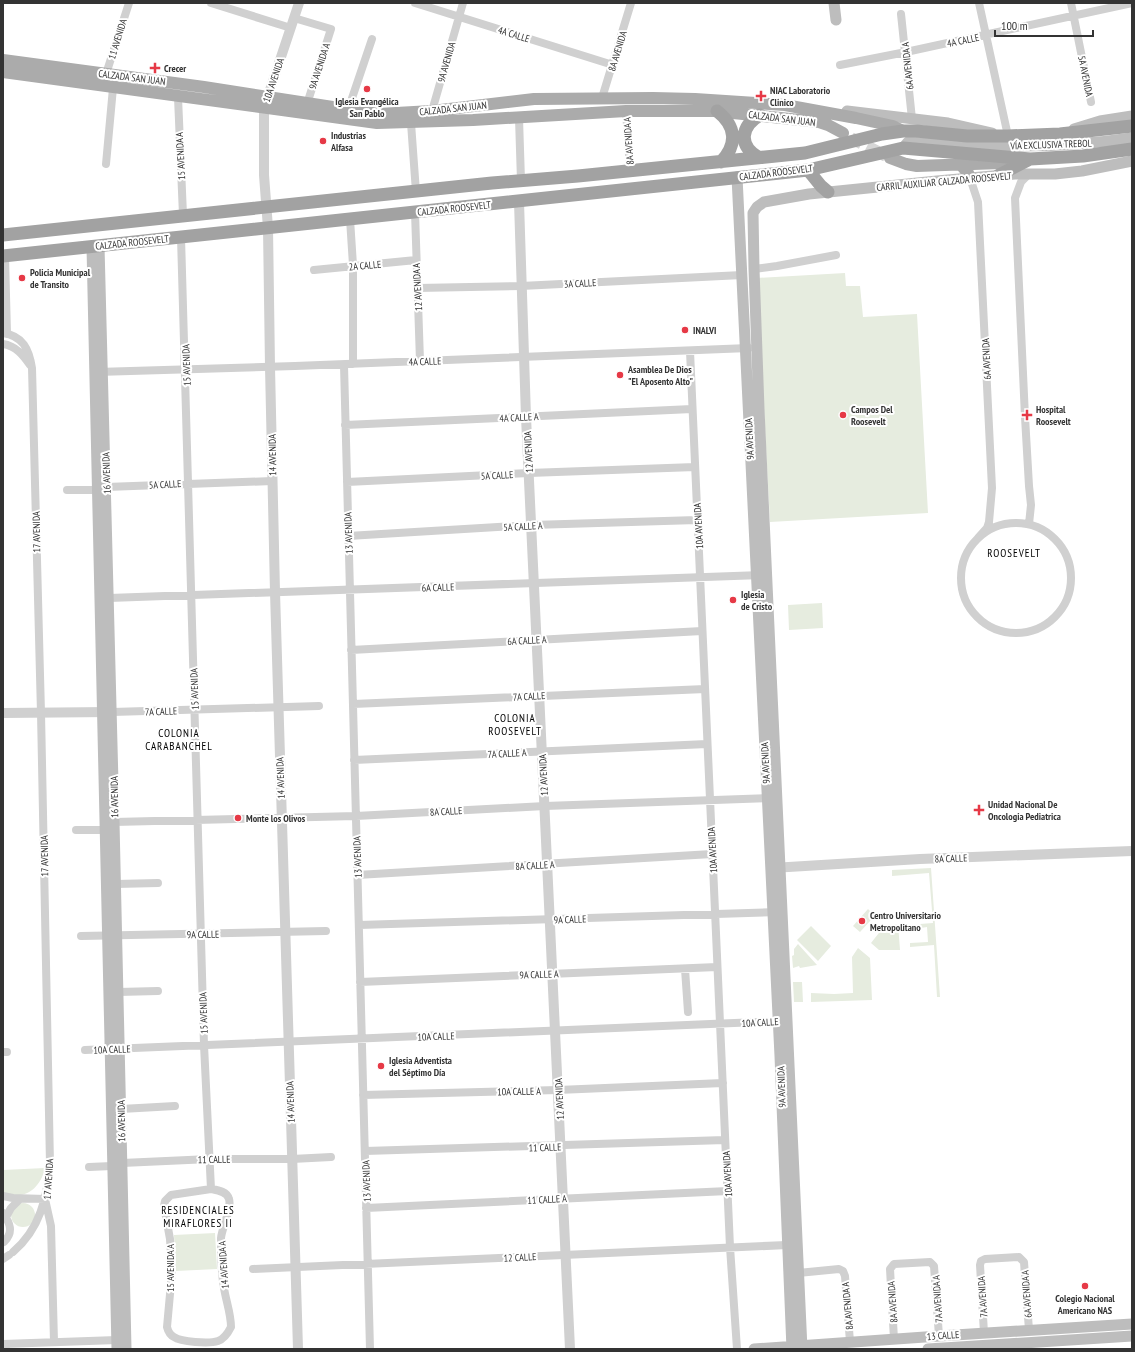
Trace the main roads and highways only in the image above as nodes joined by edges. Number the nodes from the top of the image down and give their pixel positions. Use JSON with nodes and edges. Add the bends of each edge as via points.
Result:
{"nodes":[{"id":1,"x":834,"y":3,"type":"edge"},
{"id":2,"x":836,"y":20,"type":"dead end"},
{"id":3,"x":3,"y":60,"type":"edge"},
{"id":4,"x":3,"y":72,"type":"edge"},
{"id":5,"x":785,"y":105,"type":"junction"},
{"id":6,"x":717,"y":111,"type":"junction"},
{"id":7,"x":760,"y":115,"type":"junction"},
{"id":8,"x":433,"y":116,"type":"junction"},
{"id":9,"x":1132,"y":116,"type":"edge"},
{"id":10,"x":1132,"y":126,"type":"edge"},
{"id":11,"x":897,"y":132,"type":"junction"},
{"id":12,"x":843,"y":133,"type":"tunnel mouth"},
{"id":13,"x":1060,"y":134,"type":"junction"},
{"id":14,"x":1008,"y":136,"type":"junction"},
{"id":15,"x":1132,"y":138,"type":"edge"},
{"id":16,"x":970,"y":145,"type":"junction"},
{"id":17,"x":903,"y":148,"type":"junction"},
{"id":18,"x":1132,"y":149,"type":"edge"},
{"id":19,"x":758,"y":157,"type":"junction"},
{"id":20,"x":890,"y":158,"type":"tunnel mouth"},
{"id":21,"x":1030,"y":159,"type":"junction"},
{"id":22,"x":1132,"y":161,"type":"edge"},
{"id":23,"x":721,"y":162,"type":"junction"},
{"id":24,"x":960,"y":165,"type":"junction"},
{"id":25,"x":808,"y":170,"type":"junction"},
{"id":26,"x":999,"y":175,"type":"junction"},
{"id":27,"x":737,"y":177,"type":"junction"},
{"id":28,"x":970,"y":178,"type":"junction"},
{"id":29,"x":828,"y":192,"type":"junction"},
{"id":30,"x":757,"y":207,"type":"joint"},
{"id":31,"x":3,"y":235,"type":"edge"},
{"id":32,"x":95,"y":246,"type":"junction"},
{"id":33,"x":4,"y":256,"type":"edge"},
{"id":34,"x":751,"y":348,"type":"junction"},
{"id":35,"x":102,"y":488,"type":"junction"},
{"id":36,"x":107,"y":712,"type":"junction"},
{"id":37,"x":112,"y":936,"type":"junction"},
{"id":38,"x":115,"y":1049,"type":"junction"},
{"id":39,"x":784,"y":1056,"type":"junction"},
{"id":40,"x":117,"y":1165,"type":"junction"},
{"id":41,"x":1132,"y":1324,"type":"edge"},
{"id":42,"x":1132,"y":1336,"type":"edge"},
{"id":43,"x":1018,"y":1344,"type":"junction"},
{"id":44,"x":117,"y":1345,"type":"edge"},
{"id":45,"x":1057,"y":1345,"type":"edge"},
{"id":46,"x":797,"y":1348,"type":"edge"},
{"id":47,"x":126,"y":1349,"type":"edge"},
{"id":48,"x":754,"y":1349,"type":"edge"},
{"id":49,"x":928,"y":1349,"type":"edge"},
{"id":50,"x":1002,"y":1349,"type":"edge"}],
"edges":[{"from":1,"to":2,"type":"main road"},
{"from":3,"to":8,"type":"main road","name":"CALZADA SAN JUAN","via":[[268,96],[378,114]]},
{"from":4,"to":8,"type":"main road","name":"CALZADA SAN JUAN","via":[[378,123],[411,123]]},
{"from":5,"to":8,"type":"main road","name":"CALZADA SAN JUAN","via":[[695,99],[534,99]]},
{"from":5,"to":11,"type":"main road","name":"CALZADA SAN JUAN","via":[[892,126]]},
{"from":5,"to":14,"type":"main road","via":[[948,123]]},
{"from":6,"to":7,"type":"main road","name":"CALZADA SAN JUAN"},
{"from":6,"to":8,"type":"main road","name":"CALZADA SAN JUAN","via":[[626,111],[519,118]]},
{"from":6,"to":23,"type":"highway","via":[[729,123],[732,131],[731,148]]},
{"from":7,"to":12,"type":"main road","name":"CALZADA SAN JUAN","via":[[819,122]]},
{"from":7,"to":19,"type":"highway","via":[[748,124],[745,132],[747,147]]},
{"from":9,"to":13,"type":"main road","via":[[1100,121]]},
{"from":10,"to":13,"type":"highway","name":"CALZADA ROOSEVELT"},
{"from":11,"to":14,"type":"highway","name":"CALZADA ROOSEVELT"},
{"from":11,"to":16,"type":"main road","name":"CALZADA ROOSEVELT","via":[[906,137]]},
{"from":11,"to":19,"type":"highway","name":"CALZADA ROOSEVELT","via":[[806,152]]},
{"from":13,"to":14,"type":"highway","name":"CALZADA ROOSEVELT"},
{"from":15,"to":16,"type":"main road","name":"VÍA EXCLUSIVA TREBOL","via":[[1076,144]]},
{"from":16,"to":17,"type":"main road","name":"CALZADA ROOSEVELT","via":[[908,142]]},
{"from":17,"to":21,"type":"highway","name":"CALZADA ROOSEVELT"},
{"from":17,"to":25,"type":"highway","name":"CALZADA ROOSEVELT"},
{"from":18,"to":21,"type":"highway","name":"CALZADA ROOSEVELT","via":[[1082,156]]},
{"from":19,"to":23,"type":"highway","name":"CALZADA ROOSEVELT"},
{"from":20,"to":24,"type":"main road","via":[[911,165]]},
{"from":21,"to":24,"type":"main road"},
{"from":21,"to":26,"type":"highway"},
{"from":22,"to":26,"type":"main road","name":"CARRIL AUXILIAR CALZADA ROOSEVELT","via":[[1082,171]]},
{"from":23,"to":31,"type":"highway","name":"CALZADA ROOSEVELT"},
{"from":24,"to":28,"type":"main road"},
{"from":25,"to":27,"type":"highway","name":"CALZADA ROOSEVELT"},
{"from":25,"to":29,"type":"highway"},
{"from":26,"to":28,"type":"main road","name":"CARRIL AUXILIAR CALZADA ROOSEVELT"},
{"from":27,"to":32,"type":"highway","name":"CALZADA ROOSEVELT"},
{"from":27,"to":34,"type":"main road","name":"9A AVENIDA","via":[[742,275]]},
{"from":28,"to":29,"type":"main road","name":"CARRIL AUXILIAR CALZADA ROOSEVELT"},
{"from":29,"to":30,"type":"main road","name":"CARRIL AUXILIAR CALZADA ROOSEVELT","via":[[767,201]]},
{"from":30,"to":34,"type":"main road","name":"9A AVENIDA","via":[[753,215]]},
{"from":32,"to":33,"type":"highway","name":"CALZADA ROOSEVELT"},
{"from":32,"to":35,"type":"main road","name":"16 AVENIDA"},
{"from":34,"to":39,"type":"main road","name":"9A AVENIDA"},
{"from":35,"to":36,"type":"main road","name":"16 AVENIDA"},
{"from":35,"to":36,"type":"main road","name":"16 AVENIDA","via":[[109,598]]},
{"from":36,"to":37,"type":"main road","name":"16 AVENIDA","via":[[105,830]]},
{"from":36,"to":37,"type":"main road","name":"16 AVENIDA","via":[[116,884]]},
{"from":37,"to":38,"type":"main road","name":"16 AVENIDA"},
{"from":37,"to":38,"type":"main road","name":"16 AVENIDA","via":[[118,992]]},
{"from":38,"to":40,"type":"main road","name":"16 AVENIDA"},
{"from":38,"to":40,"type":"main road","name":"16 AVENIDA","via":[[121,1109]]},
{"from":39,"to":46,"type":"main road","name":"9A AVENIDA","via":[[798,1273]]},
{"from":39,"to":46,"type":"main road","name":"9A AVENIDA","via":[[787,1245]]},
{"from":40,"to":44,"type":"main road","name":"16 AVENIDA"},
{"from":40,"to":47,"type":"main road","name":"16 AVENIDA"},
{"from":41,"to":46,"type":"main road","name":"13 CALLE","via":[[850,1342]]},
{"from":42,"to":45,"type":"main road","name":"13 CALLE"},
{"from":43,"to":45,"type":"main road","name":"13 CALLE"},
{"from":43,"to":49,"type":"main road","name":"13 CALLE"},
{"from":43,"to":50,"type":"main road"},
{"from":46,"to":48,"type":"main road","name":"13 CALLE"}]}
